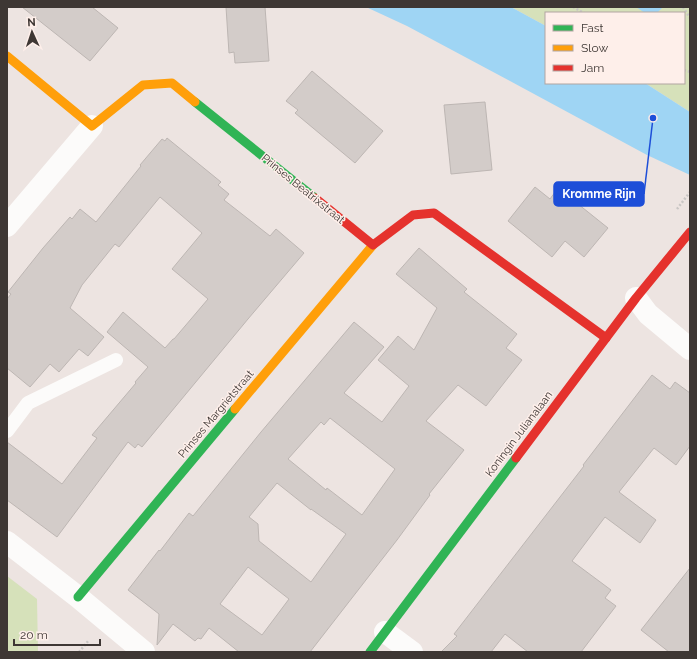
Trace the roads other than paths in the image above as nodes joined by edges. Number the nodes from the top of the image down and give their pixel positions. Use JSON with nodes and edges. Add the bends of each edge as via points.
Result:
{"nodes":[{"id":1,"x":7,"y":56,"type":"edge"},
{"id":2,"x":92,"y":126,"type":"junction"},
{"id":3,"x":7,"y":226,"type":"edge"},
{"id":4,"x":690,"y":232,"type":"edge"},
{"id":5,"x":373,"y":246,"type":"junction"},
{"id":6,"x":636,"y":298,"type":"junction"},
{"id":7,"x":606,"y":338,"type":"junction"},
{"id":8,"x":690,"y":349,"type":"edge"},
{"id":9,"x":116,"y":360,"type":"dead end"},
{"id":10,"x":7,"y":431,"type":"edge"},
{"id":11,"x":7,"y":542,"type":"edge"},
{"id":12,"x":78,"y":597,"type":"junction"},
{"id":13,"x":385,"y":632,"type":"junction"},
{"id":14,"x":144,"y":652,"type":"edge"},
{"id":15,"x":370,"y":652,"type":"edge"},
{"id":16,"x":412,"y":652,"type":"edge"}],
"edges":[{"from":1,"to":2,"type":"street"},
{"from":2,"to":3,"type":"street"},
{"from":2,"to":5,"type":"street","name":"Prinses Beatrixstraat","via":[[143,85],[172,83]]},
{"from":4,"to":6,"type":"street","name":"Koningin Julianalaan"},
{"from":5,"to":7,"type":"street","via":[[413,215],[434,214]]},
{"from":5,"to":12,"type":"street","name":"Prinses Margrietstraat"},
{"from":6,"to":7,"type":"street","name":"Koningin Julianalaan"},
{"from":6,"to":8,"type":"street","via":[[648,314]]},
{"from":7,"to":13,"type":"street","name":"Koningin Julianalaan"},
{"from":9,"to":10,"type":"lane","via":[[28,403]]},
{"from":11,"to":12,"type":"street"},
{"from":12,"to":14,"type":"street"},
{"from":13,"to":15,"type":"street","name":"Koningin Julianalaan"},
{"from":13,"to":16,"type":"street"}]}
